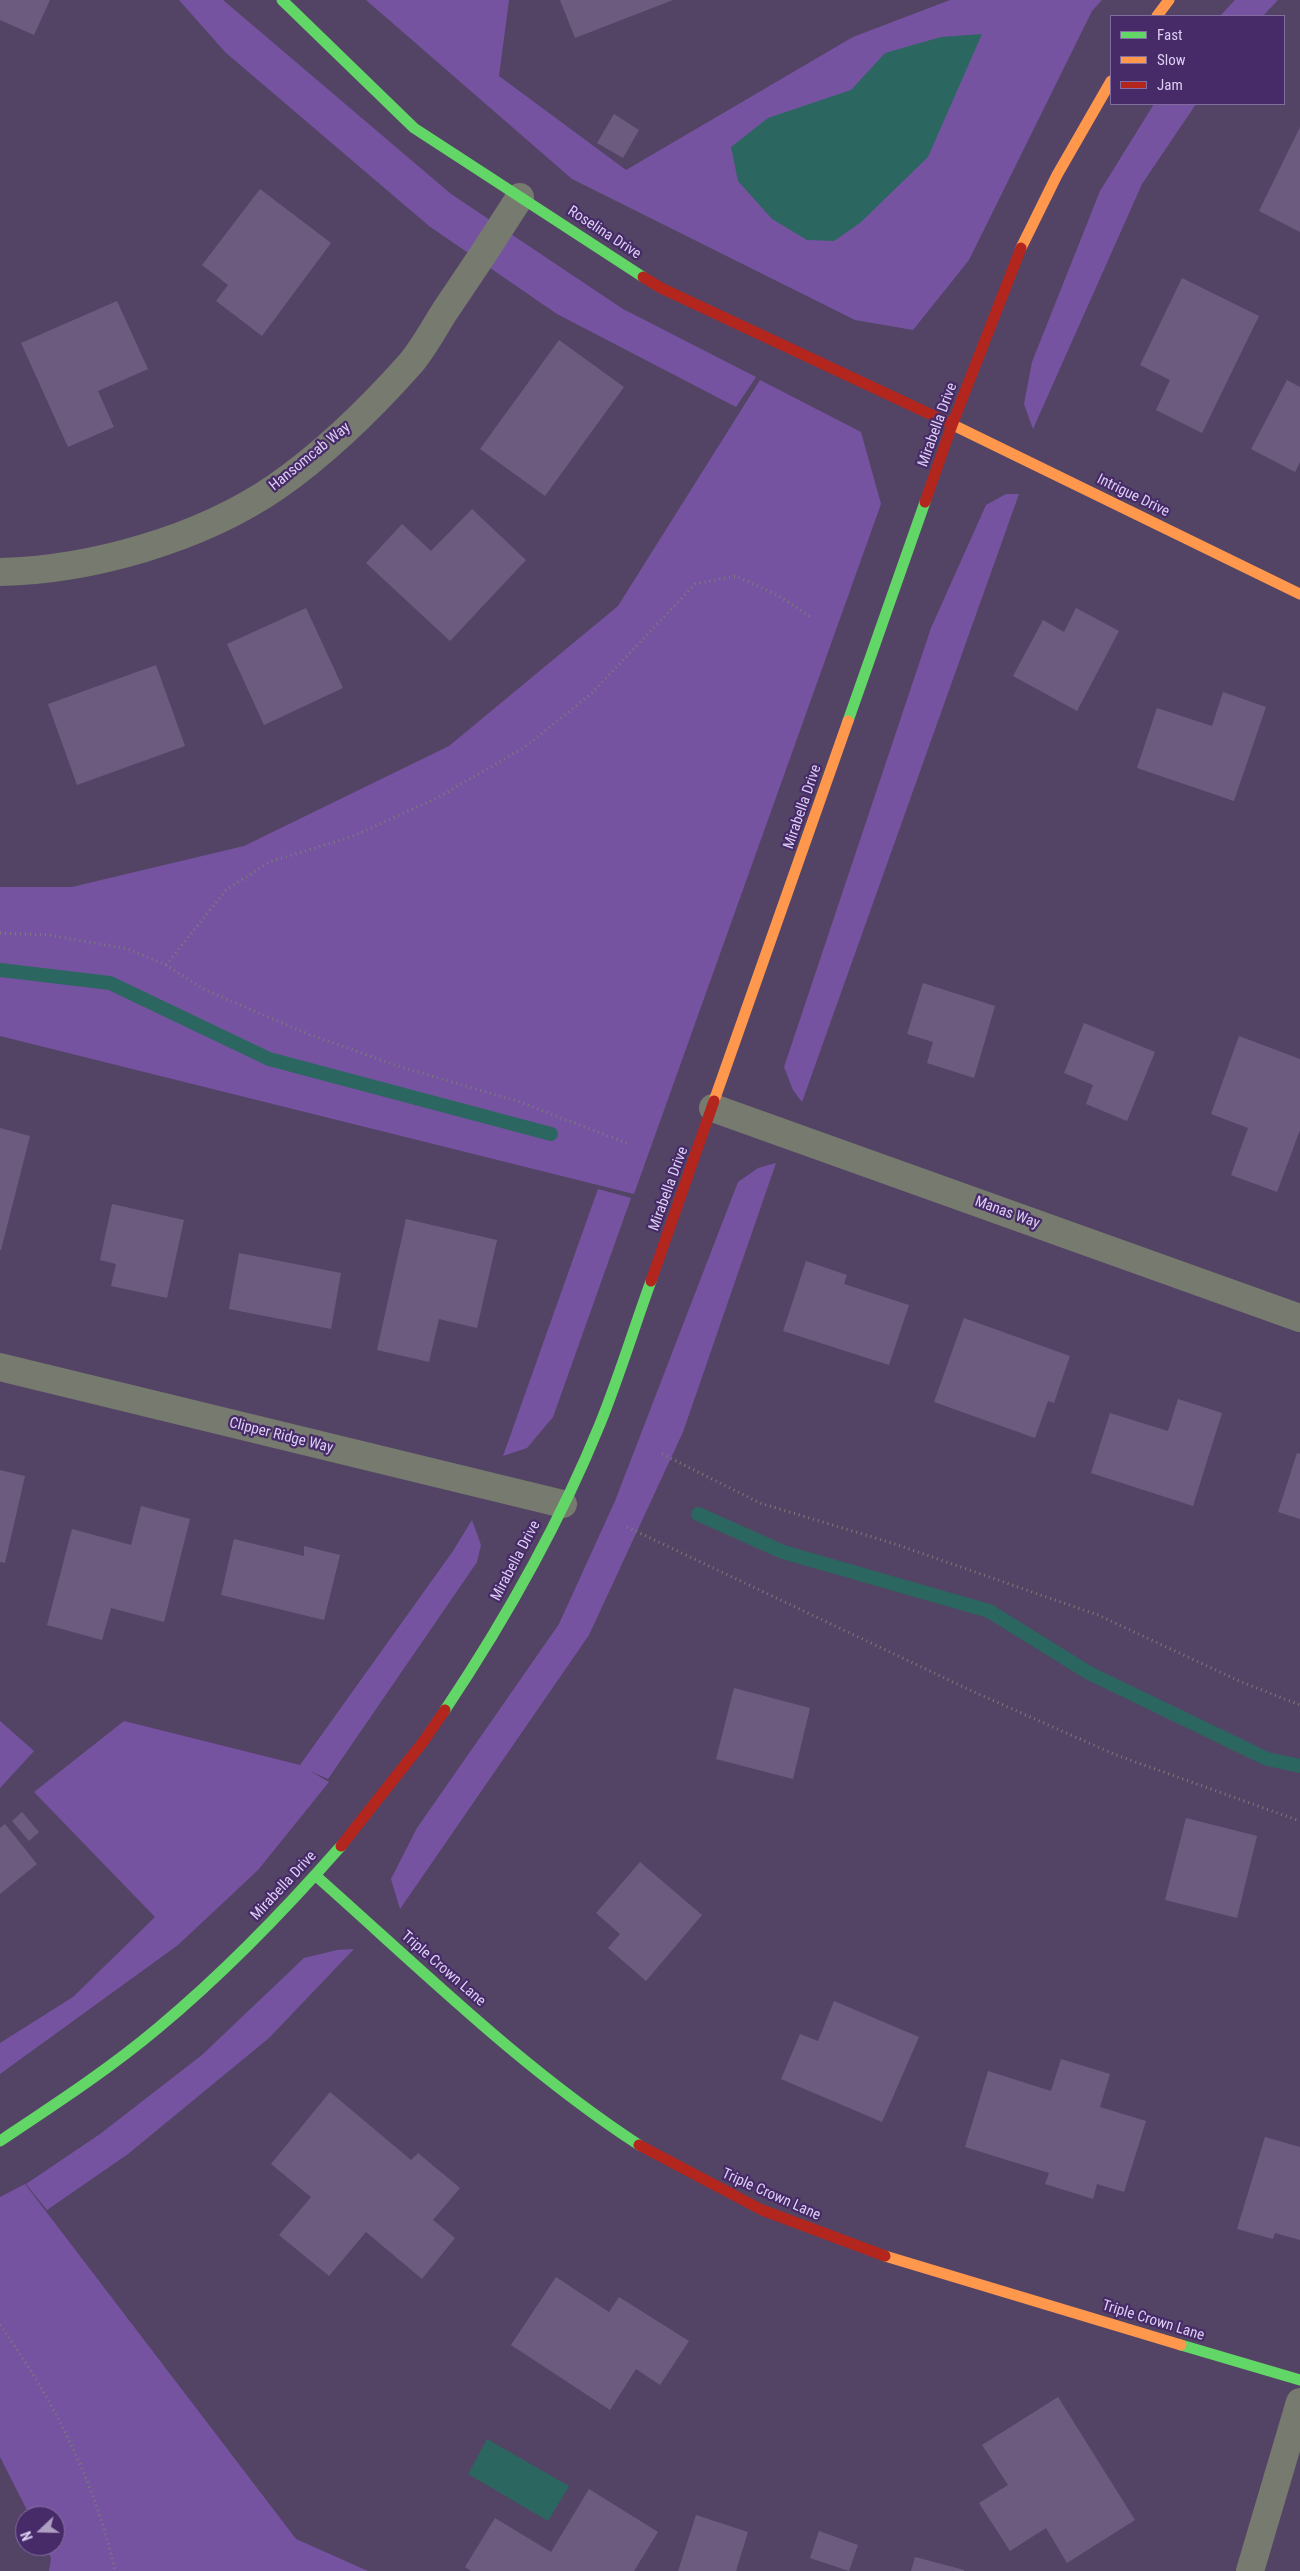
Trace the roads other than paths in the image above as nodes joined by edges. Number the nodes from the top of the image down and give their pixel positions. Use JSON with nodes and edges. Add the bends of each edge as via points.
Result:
{"nodes":[{"id":1,"x":282,"y":0,"type":"edge"},
{"id":2,"x":1169,"y":0,"type":"edge"},
{"id":3,"x":1158,"y":15,"type":"edge"},
{"id":4,"x":1110,"y":83,"type":"edge"},
{"id":5,"x":520,"y":197,"type":"junction"},
{"id":6,"x":952,"y":425,"type":"junction"},
{"id":7,"x":0,"y":572,"type":"edge"},
{"id":8,"x":1300,"y":594,"type":"edge"},
{"id":9,"x":713,"y":1108,"type":"junction"},
{"id":10,"x":1300,"y":1318,"type":"edge"},
{"id":11,"x":0,"y":1367,"type":"edge"},
{"id":12,"x":563,"y":1504,"type":"junction"},
{"id":13,"x":315,"y":1875,"type":"junction"},
{"id":14,"x":0,"y":2141,"type":"edge"},
{"id":15,"x":1300,"y":2380,"type":"edge"},
{"id":16,"x":1300,"y":2402,"type":"edge"},
{"id":17,"x":1250,"y":2571,"type":"edge"}],
"edges":[{"from":1,"to":5,"type":"street","name":"Roselina Drive","via":[[414,128]]},
{"from":2,"to":3,"type":"street"},
{"from":4,"to":6,"type":"street","name":"Mirabella Drive","via":[[1075,139],[1040,208],[1010,275]]},
{"from":5,"to":6,"type":"street","name":"Roselina Drive","via":[[661,288]]},
{"from":5,"to":7,"type":"street","name":"Hansomcab Way","via":[[411,363],[347,429],[275,487],[225,515],[173,538],[105,558],[36,571]]},
{"from":6,"to":8,"type":"street","name":"Intrigue Drive"},
{"from":6,"to":9,"type":"street","name":"Mirabella Drive"},
{"from":9,"to":10,"type":"street","name":"Manas Way"},
{"from":9,"to":12,"type":"street","name":"Mirabella Drive","via":[[600,1424]]},
{"from":11,"to":12,"type":"street","name":"Clipper Ridge Way"},
{"from":12,"to":13,"type":"street","name":"Mirabella Drive","via":[[527,1578],[444,1713],[403,1769]]},
{"from":13,"to":14,"type":"street","name":"Mirabella Drive","via":[[198,1993],[77,2090]]},
{"from":13,"to":15,"type":"street","name":"Triple Crown Lane","via":[[541,2076],[647,2150],[704,2181],[762,2210],[883,2256]]},
{"from":16,"to":17,"type":"street"}]}
